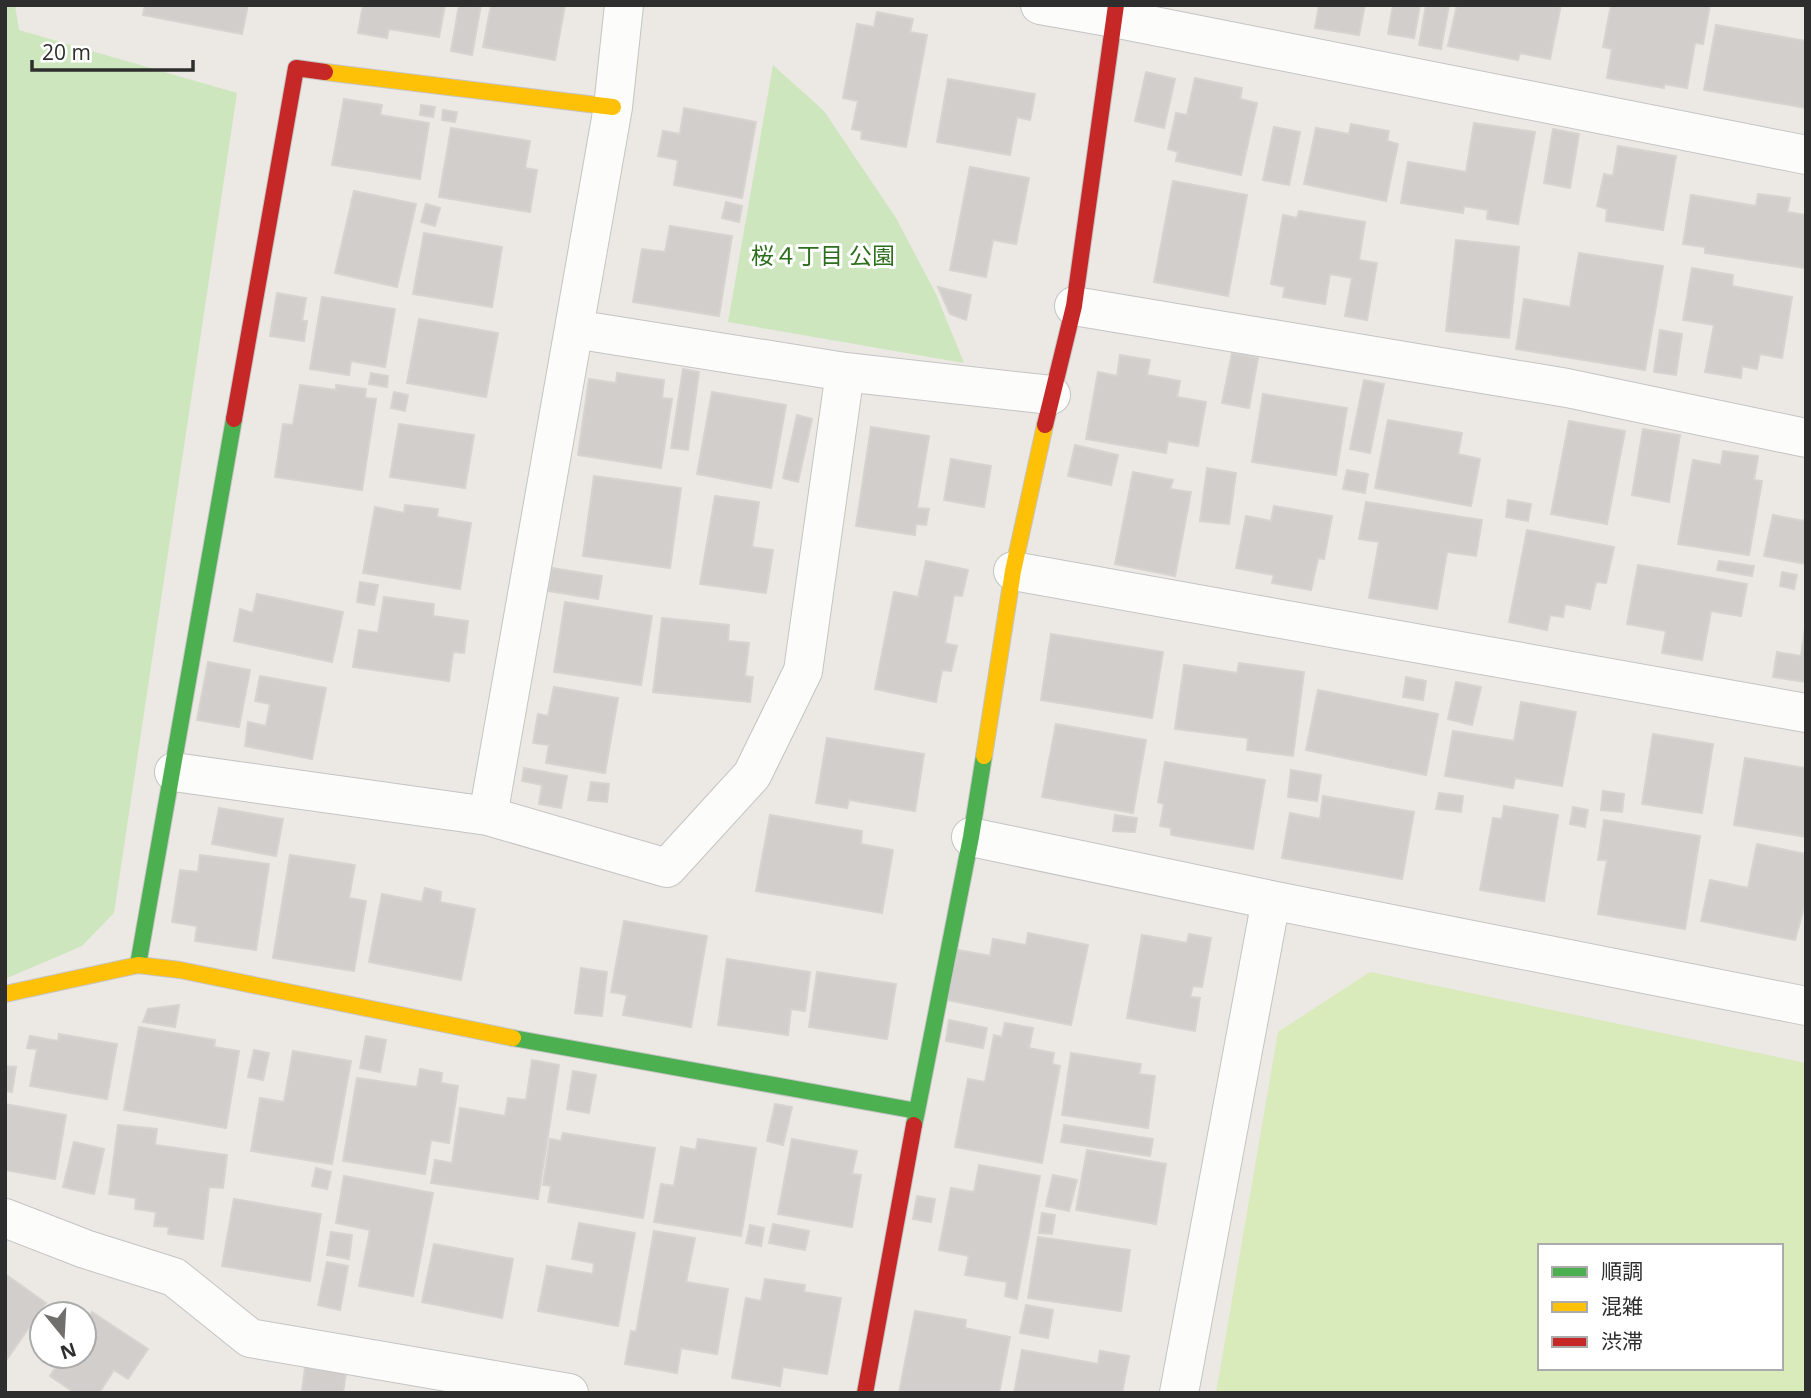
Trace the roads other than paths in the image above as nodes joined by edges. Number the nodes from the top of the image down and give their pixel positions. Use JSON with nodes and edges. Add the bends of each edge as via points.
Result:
{"nodes":[{"id":1,"x":624,"y":5,"type":"edge"},
{"id":2,"x":1040,"y":5,"type":"edge"},
{"id":3,"x":1115,"y":11,"type":"edge"},
{"id":4,"x":613,"y":107,"type":"junction"},
{"id":5,"x":1806,"y":155,"type":"edge"},
{"id":6,"x":1074,"y":306,"type":"junction"},
{"id":7,"x":574,"y":329,"type":"junction"},
{"id":8,"x":845,"y":372,"type":"junction"},
{"id":9,"x":1051,"y":395,"type":"junction"},
{"id":10,"x":1806,"y":438,"type":"edge"},
{"id":11,"x":1013,"y":571,"type":"junction"},
{"id":12,"x":1806,"y":713,"type":"edge"},
{"id":13,"x":174,"y":772,"type":"junction"},
{"id":14,"x":488,"y":816,"type":"junction"},
{"id":15,"x":971,"y":836,"type":"junction"},
{"id":16,"x":1271,"y":901,"type":"junction"},
{"id":17,"x":138,"y":965,"type":"junction"},
{"id":18,"x":5,"y":994,"type":"edge"},
{"id":19,"x":1806,"y":1006,"type":"edge"},
{"id":20,"x":918,"y":1111,"type":"junction"},
{"id":21,"x":5,"y":1218,"type":"edge"},
{"id":22,"x":569,"y":1393,"type":"edge"},
{"id":23,"x":865,"y":1393,"type":"edge"},
{"id":24,"x":1179,"y":1393,"type":"edge"}],
"edges":[{"from":1,"to":4,"type":"street"},
{"from":2,"to":3,"type":"street"},
{"from":3,"to":5,"type":"street"},
{"from":3,"to":6,"type":"street"},
{"from":4,"to":7,"type":"street"},
{"from":4,"to":13,"type":"street","via":[[296,68]]},
{"from":6,"to":9,"type":"street"},
{"from":6,"to":10,"type":"street","via":[[1567,388]]},
{"from":7,"to":8,"type":"street"},
{"from":7,"to":14,"type":"street"},
{"from":8,"to":9,"type":"street"},
{"from":8,"to":14,"type":"street","via":[[803,671],[752,775],[667,869]]},
{"from":9,"to":11,"type":"street"},
{"from":11,"to":12,"type":"street"},
{"from":11,"to":15,"type":"street"},
{"from":13,"to":14,"type":"street"},
{"from":13,"to":17,"type":"street"},
{"from":15,"to":16,"type":"street"},
{"from":15,"to":20,"type":"street"},
{"from":16,"to":19,"type":"street"},
{"from":16,"to":24,"type":"street"},
{"from":17,"to":18,"type":"street"},
{"from":17,"to":20,"type":"street","via":[[540,1044]]},
{"from":20,"to":23,"type":"street"},
{"from":21,"to":22,"type":"street","via":[[174,1277],[250,1338]]}]}
